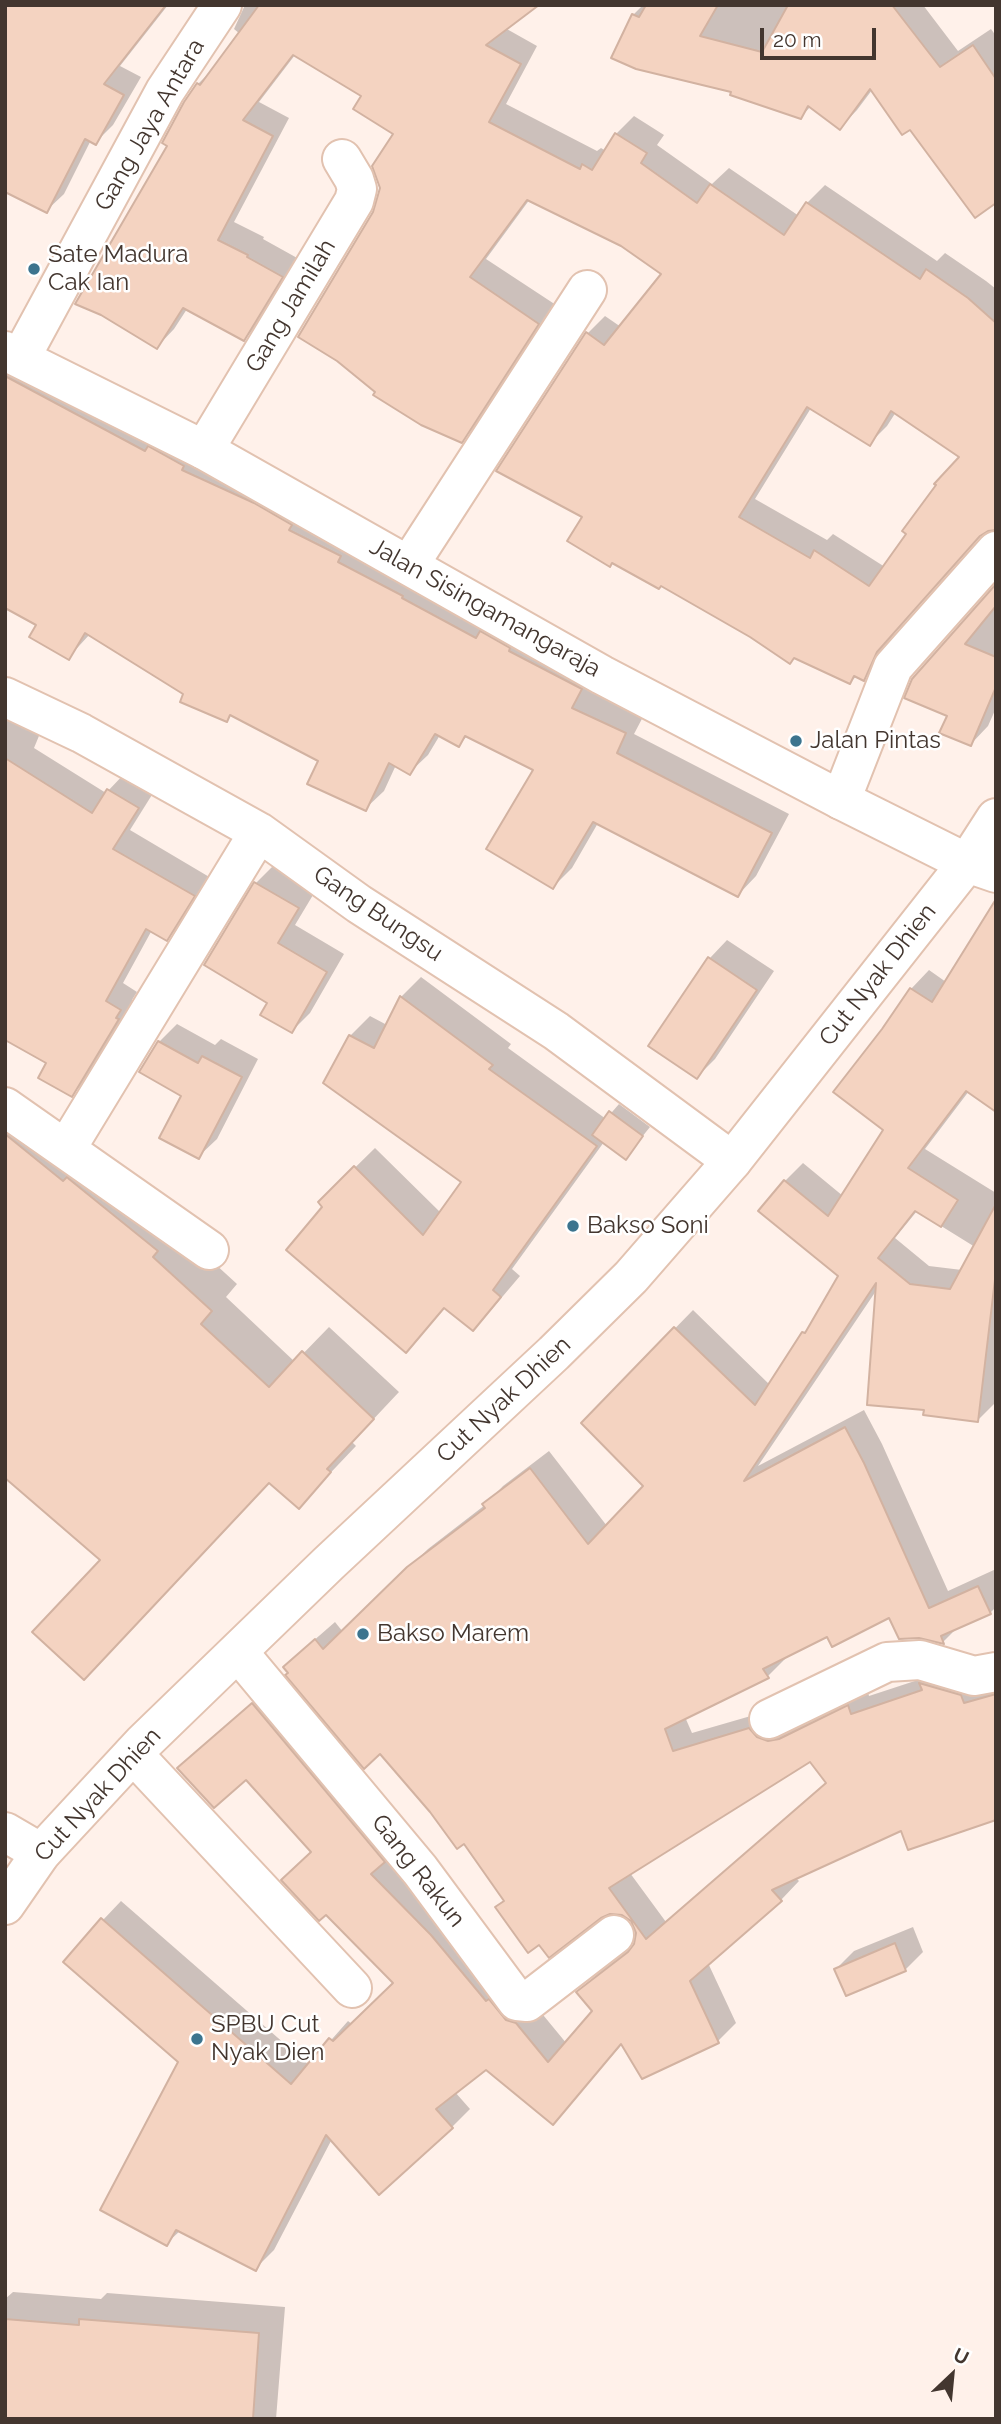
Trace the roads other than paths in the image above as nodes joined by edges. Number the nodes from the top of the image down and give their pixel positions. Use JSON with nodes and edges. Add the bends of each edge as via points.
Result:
{"nodes":[{"id":1,"x":222,"y":5,"type":"edge"},
{"id":2,"x":342,"y":159,"type":"dead end"},
{"id":3,"x":587,"y":290,"type":"dead end"},
{"id":4,"x":13,"y":354,"type":"edge"},
{"id":5,"x":204,"y":450,"type":"junction"},
{"id":6,"x":996,"y":551,"type":"edge"},
{"id":7,"x":408,"y":565,"type":"junction"},
{"id":8,"x":5,"y":697,"type":"edge"},
{"id":9,"x":841,"y":800,"type":"junction"},
{"id":10,"x":996,"y":818,"type":"edge"},
{"id":11,"x":259,"y":832,"type":"junction"},
{"id":12,"x":981,"y":868,"type":"edge"},
{"id":13,"x":5,"y":1107,"type":"edge"},
{"id":14,"x":66,"y":1149,"type":"junction"},
{"id":15,"x":732,"y":1161,"type":"junction"},
{"id":16,"x":209,"y":1250,"type":"dead end"},
{"id":17,"x":238,"y":1652,"type":"junction"},
{"id":18,"x":996,"y":1672,"type":"edge"},
{"id":19,"x":769,"y":1719,"type":"dead end"},
{"id":20,"x":133,"y":1754,"type":"junction"},
{"id":21,"x":5,"y":1832,"type":"edge"},
{"id":22,"x":41,"y":1853,"type":"junction"},
{"id":23,"x":5,"y":1905,"type":"edge"},
{"id":24,"x":614,"y":1935,"type":"dead end"},
{"id":25,"x":352,"y":1988,"type":"dead end"}],
"edges":[{"from":1,"to":4,"type":"street","name":"Gang Jaya Antara","via":[[165,91]]},
{"from":2,"to":5,"type":"street","name":"Gang Jamilah","via":[[357,189],[354,201]]},
{"from":3,"to":7,"type":"street"},
{"from":4,"to":5,"type":"street","name":"Jalan Sisingamangaraja"},
{"from":5,"to":7,"type":"street","name":"Jalan Sisingamangaraja"},
{"from":6,"to":9,"type":"street","via":[[893,667]]},
{"from":7,"to":9,"type":"street","name":"Jalan Sisingamangaraja","via":[[602,675]]},
{"from":8,"to":11,"type":"street","name":"Gang Bungsu","via":[[81,733]]},
{"from":9,"to":12,"type":"street","name":"Jalan Sisingamangaraja"},
{"from":10,"to":12,"type":"street","name":"Cut Nyak Dhien"},
{"from":11,"to":14,"type":"street"},
{"from":11,"to":15,"type":"street","name":"Gang Bungsu","via":[[359,904],[556,1031]]},
{"from":12,"to":15,"type":"street","name":"Cut Nyak Dhien"},
{"from":13,"to":14,"type":"street"},
{"from":14,"to":16,"type":"street"},
{"from":15,"to":17,"type":"street","name":"Cut Nyak Dhien","via":[[622,1286]]},
{"from":17,"to":20,"type":"street","name":"Cut Nyak Dhien"},
{"from":17,"to":24,"type":"street","name":"Gang Rakun","via":[[420,1870],[517,2001],[527,2002]]},
{"from":18,"to":19,"type":"street","via":[[974,1675],[920,1660],[887,1662]]},
{"from":20,"to":22,"type":"street","name":"Cut Nyak Dhien"},
{"from":20,"to":25,"type":"street"},
{"from":21,"to":22,"type":"street"},
{"from":22,"to":23,"type":"street","name":"Cut Nyak Dhien"}]}
